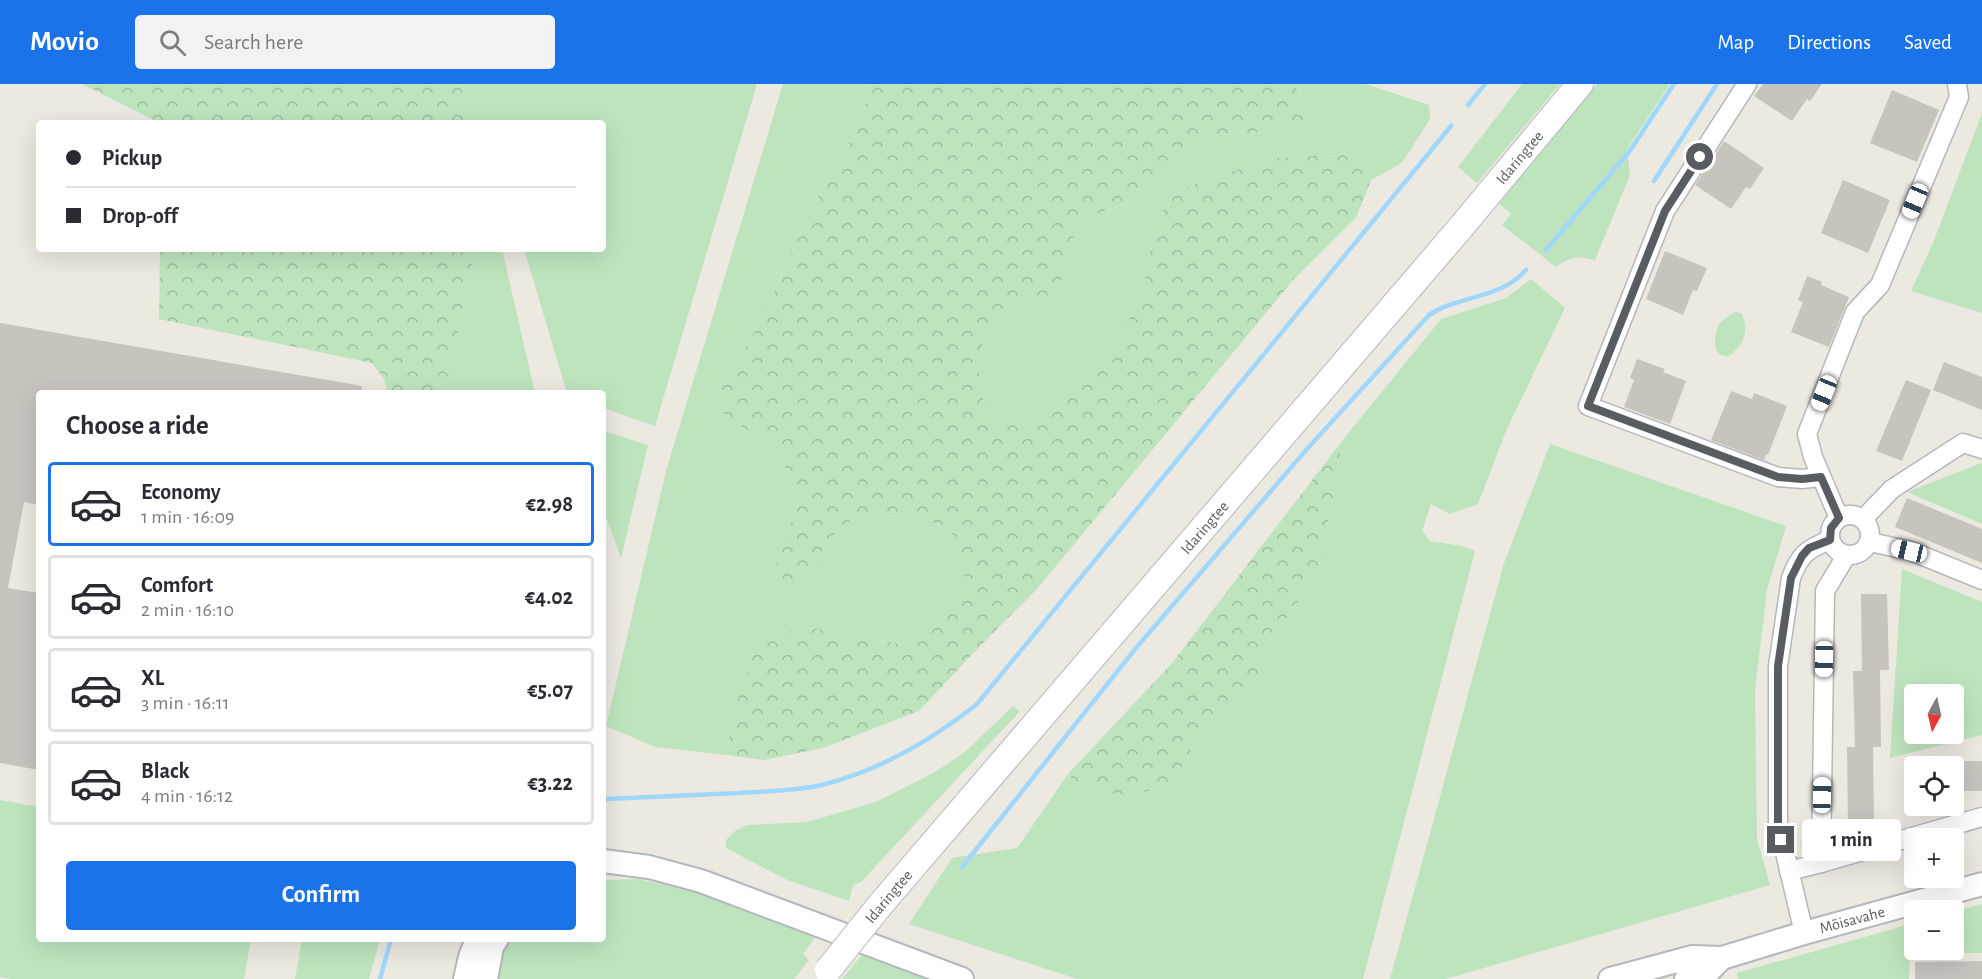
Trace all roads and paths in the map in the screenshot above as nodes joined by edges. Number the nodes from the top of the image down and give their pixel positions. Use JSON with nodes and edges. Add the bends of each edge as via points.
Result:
{"nodes":[{"id":1,"x":1580,"y":84,"type":"edge"},
{"id":2,"x":1747,"y":84,"type":"edge"},
{"id":3,"x":1957,"y":84,"type":"edge"},
{"id":4,"x":1982,"y":449,"type":"edge"},
{"id":5,"x":1821,"y":477,"type":"junction"},
{"id":6,"x":1839,"y":518,"type":"junction"},
{"id":7,"x":1863,"y":519,"type":"junction"},
{"id":8,"x":1830,"y":540,"type":"junction"},
{"id":9,"x":1870,"y":542,"type":"junction"},
{"id":10,"x":1846,"y":556,"type":"junction"},
{"id":11,"x":1982,"y":580,"type":"edge"},
{"id":12,"x":1982,"y":817,"type":"edge"},
{"id":13,"x":606,"y":861,"type":"edge"},
{"id":14,"x":1821,"y":863,"type":"junction"},
{"id":15,"x":1790,"y":871,"type":"junction"},
{"id":16,"x":1982,"y":884,"type":"edge"},
{"id":17,"x":1804,"y":933,"type":"junction"},
{"id":18,"x":476,"y":942,"type":"edge"},
{"id":19,"x":495,"y":942,"type":"edge"},
{"id":20,"x":1722,"y":969,"type":"edge"},
{"id":21,"x":823,"y":976,"type":"edge"},
{"id":22,"x":465,"y":979,"type":"edge"},
{"id":23,"x":486,"y":979,"type":"edge"},
{"id":24,"x":962,"y":979,"type":"edge"},
{"id":25,"x":1610,"y":979,"type":"edge"},
{"id":26,"x":1686,"y":979,"type":"edge"}],
"edges":[{"from":1,"to":21,"type":"main road","name":"Idaringtee","bridge":true},
{"from":2,"to":5,"type":"street","via":[[1665,211],[1588,406],[1778,477]]},
{"from":3,"to":5,"type":"street","via":[[1959,96],[1880,285],[1855,312],[1808,434]]},
{"from":4,"to":7,"type":"street","via":[[1964,442],[1892,489]]},
{"from":5,"to":6,"type":"street"},
{"from":6,"to":7,"type":"street","via":[[1851,515]]},
{"from":6,"to":8,"type":"street","via":[[1831,528]]},
{"from":7,"to":9,"type":"street","via":[[1870,529]]},
{"from":8,"to":10,"type":"street"},
{"from":8,"to":15,"type":"street","via":[[1809,548],[1795,568],[1778,666],[1778,823]]},
{"from":9,"to":10,"type":"street","via":[[1858,555]]},
{"from":9,"to":11,"type":"street","via":[[1911,551]]},
{"from":10,"to":14,"type":"street","via":[[1825,591]]},
{"from":12,"to":14,"type":"street"},
{"from":13,"to":24,"type":"street","via":[[649,867],[701,881]]},
{"from":14,"to":15,"type":"street"},
{"from":15,"to":17,"type":"street"},
{"from":16,"to":17,"type":"street","name":"Mõisavahe"},
{"from":17,"to":20,"type":"street","name":"Mõisavahe"},
{"from":18,"to":22,"type":"street"},
{"from":19,"to":23,"type":"street"},
{"from":20,"to":25,"type":"street","name":"Mõisavahe","via":[[1692,957]]},
{"from":20,"to":26,"type":"street","name":"Mõisavahe"}]}
